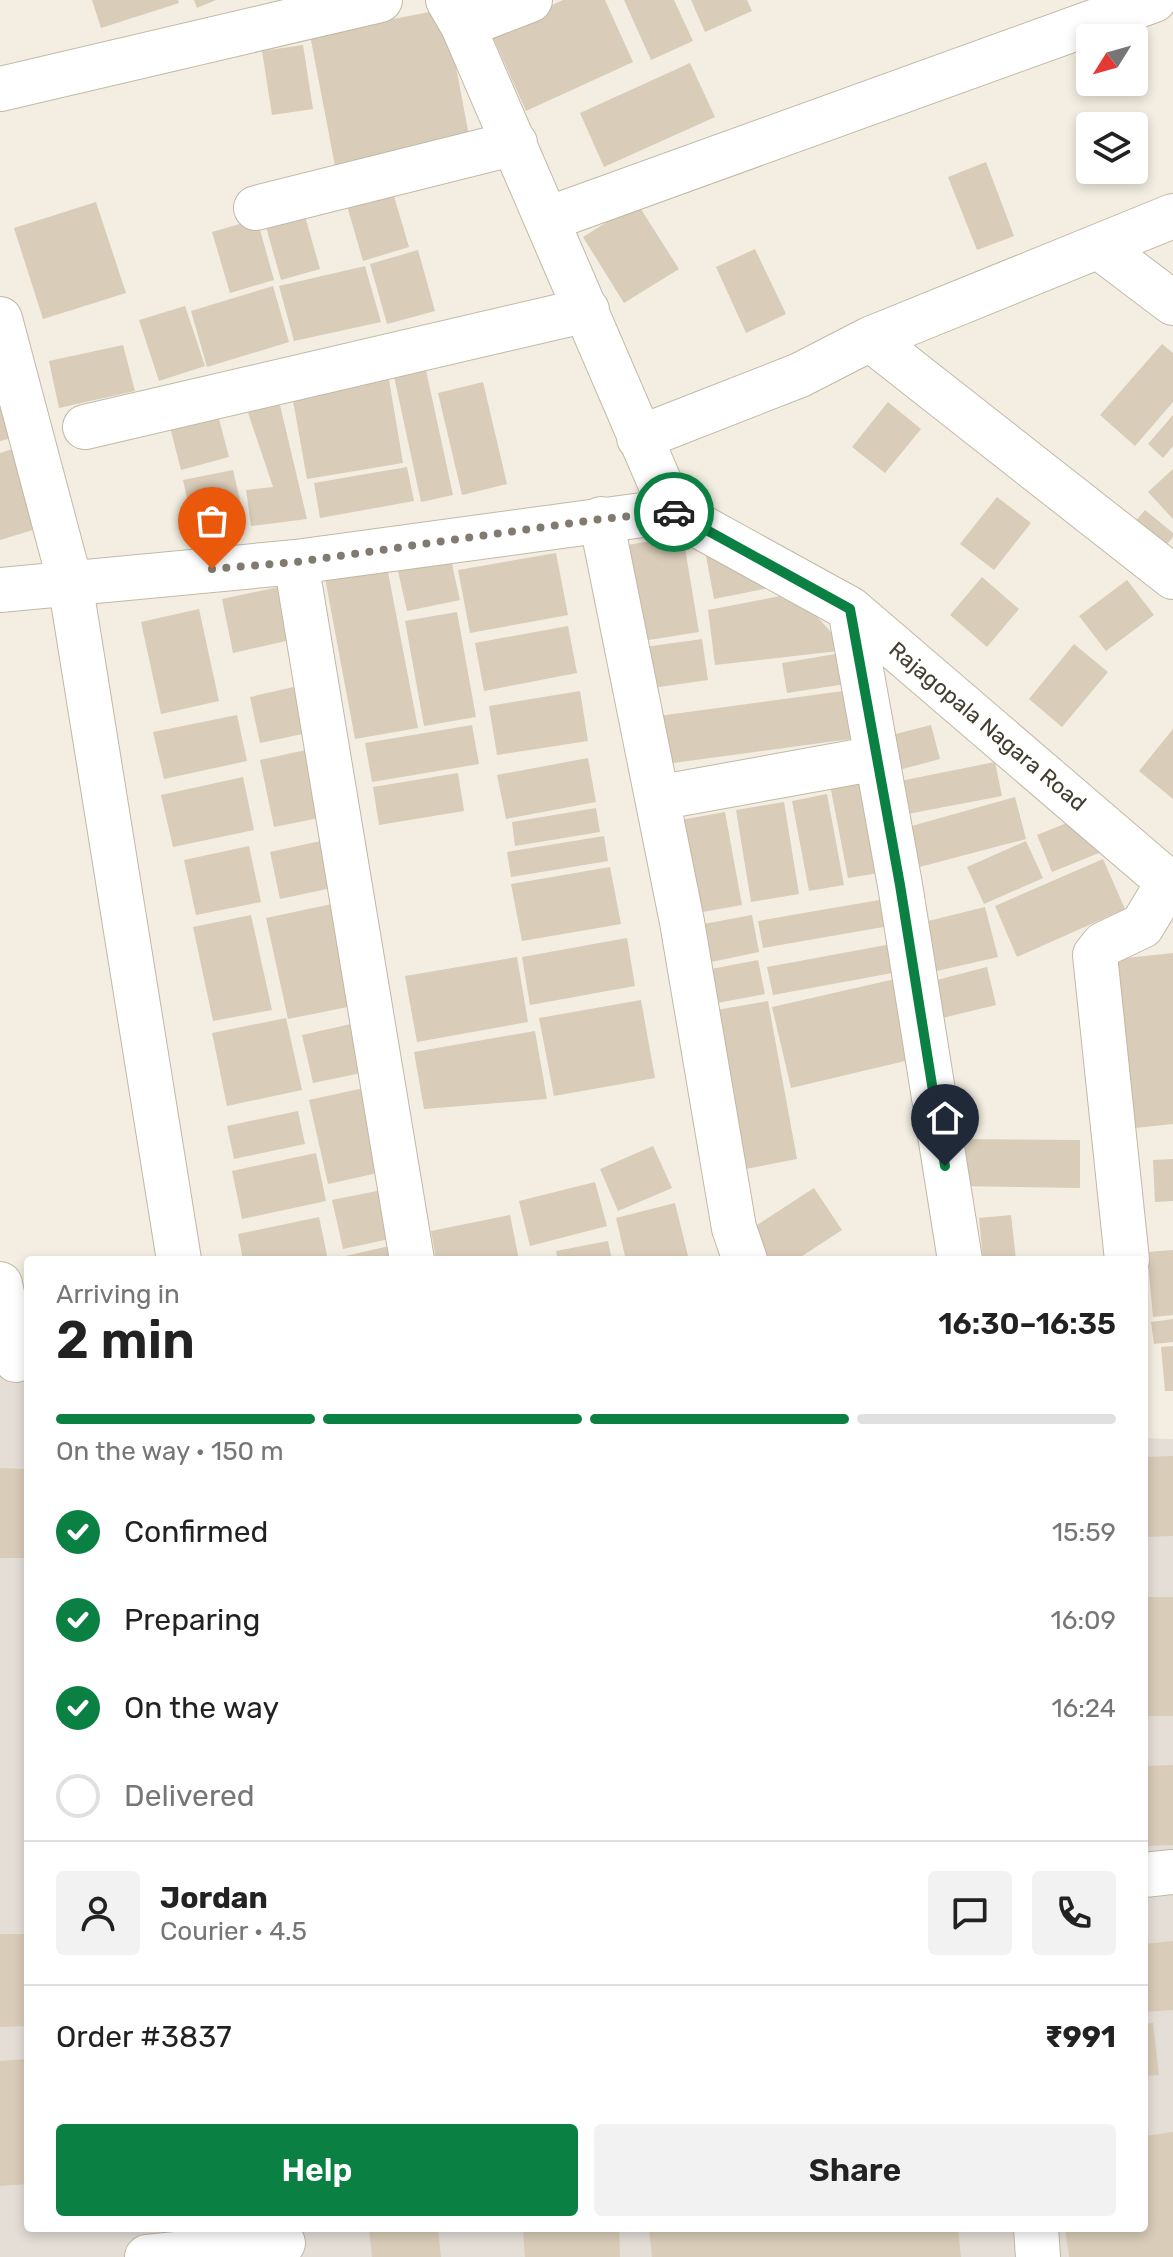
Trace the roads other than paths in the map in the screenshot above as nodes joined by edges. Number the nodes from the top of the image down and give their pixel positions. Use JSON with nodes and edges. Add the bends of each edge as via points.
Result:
{"nodes":[{"id":1,"x":380,"y":0,"type":"edge"},
{"id":2,"x":530,"y":0,"type":"edge"},
{"id":3,"x":1154,"y":0,"type":"edge"},
{"id":4,"x":456,"y":13,"type":"edge"},
{"id":5,"x":0,"y":89,"type":"edge"},
{"id":6,"x":515,"y":143,"type":"junction"},
{"id":7,"x":256,"y":208,"type":"dead end"},
{"id":8,"x":1173,"y":216,"type":"edge"},
{"id":9,"x":548,"y":219,"type":"junction"},
{"id":10,"x":1099,"y":247,"type":"junction"},
{"id":11,"x":1173,"y":303,"type":"edge"},
{"id":12,"x":587,"y":310,"type":"junction"},
{"id":13,"x":0,"y":319,"type":"edge"},
{"id":14,"x":870,"y":339,"type":"junction"},
{"id":15,"x":85,"y":427,"type":"dead end"},
{"id":16,"x":639,"y":438,"type":"junction"},
{"id":17,"x":672,"y":511,"type":"junction"},
{"id":18,"x":601,"y":519,"type":"junction"},
{"id":19,"x":296,"y":562,"type":"junction"},
{"id":20,"x":1173,"y":577,"type":"edge"},
{"id":21,"x":70,"y":582,"type":"junction"},
{"id":22,"x":0,"y":590,"type":"edge"},
{"id":23,"x":850,"y":609,"type":"junction"},
{"id":24,"x":877,"y":758,"type":"junction"},
{"id":25,"x":657,"y":798,"type":"junction"},
{"id":26,"x":1171,"y":883,"type":"edge"},
{"id":27,"x":178,"y":1256,"type":"edge"},
{"id":28,"x":411,"y":1256,"type":"edge"},
{"id":29,"x":744,"y":1256,"type":"edge"},
{"id":30,"x":959,"y":1256,"type":"edge"},
{"id":31,"x":1127,"y":1256,"type":"edge"},
{"id":32,"x":0,"y":1284,"type":"edge"},
{"id":33,"x":16,"y":1360,"type":"dead end"},
{"id":34,"x":1173,"y":1872,"type":"edge"},
{"id":35,"x":1148,"y":1875,"type":"edge"},
{"id":36,"x":1036,"y":2232,"type":"edge"},
{"id":37,"x":283,"y":2243,"type":"edge"},
{"id":38,"x":147,"y":2257,"type":"edge"},
{"id":39,"x":1038,"y":2257,"type":"edge"}],
"edges":[{"from":1,"to":5,"type":"street"},
{"from":2,"to":4,"type":"street"},
{"from":3,"to":9,"type":"street"},
{"from":4,"to":6,"type":"street"},
{"from":6,"to":7,"type":"street"},
{"from":6,"to":9,"type":"street"},
{"from":8,"to":10,"type":"street"},
{"from":9,"to":12,"type":"street"},
{"from":10,"to":11,"type":"street"},
{"from":10,"to":14,"type":"street"},
{"from":12,"to":15,"type":"street"},
{"from":12,"to":16,"type":"street"},
{"from":13,"to":21,"type":"street"},
{"from":14,"to":16,"type":"street","via":[[800,375]]},
{"from":14,"to":20,"type":"street"},
{"from":16,"to":17,"type":"street"},
{"from":17,"to":18,"type":"street"},
{"from":17,"to":23,"type":"street","name":"Rajagopala Nagara Road"},
{"from":18,"to":19,"type":"street"},
{"from":18,"to":25,"type":"street"},
{"from":19,"to":21,"type":"street"},
{"from":19,"to":28,"type":"street"},
{"from":21,"to":22,"type":"street"},
{"from":21,"to":27,"type":"street"},
{"from":23,"to":24,"type":"street"},
{"from":23,"to":26,"type":"street","name":"Rajagopala Nagara Road"},
{"from":24,"to":25,"type":"street"},
{"from":24,"to":30,"type":"street"},
{"from":25,"to":29,"type":"street","via":[[734,1228]]},
{"from":26,"to":31,"type":"street","via":[[1142,926],[1104,944],[1095,955]]},
{"from":32,"to":33,"type":"street"},
{"from":34,"to":35,"type":"street"},
{"from":36,"to":39,"type":"street"},
{"from":37,"to":38,"type":"street"}]}
